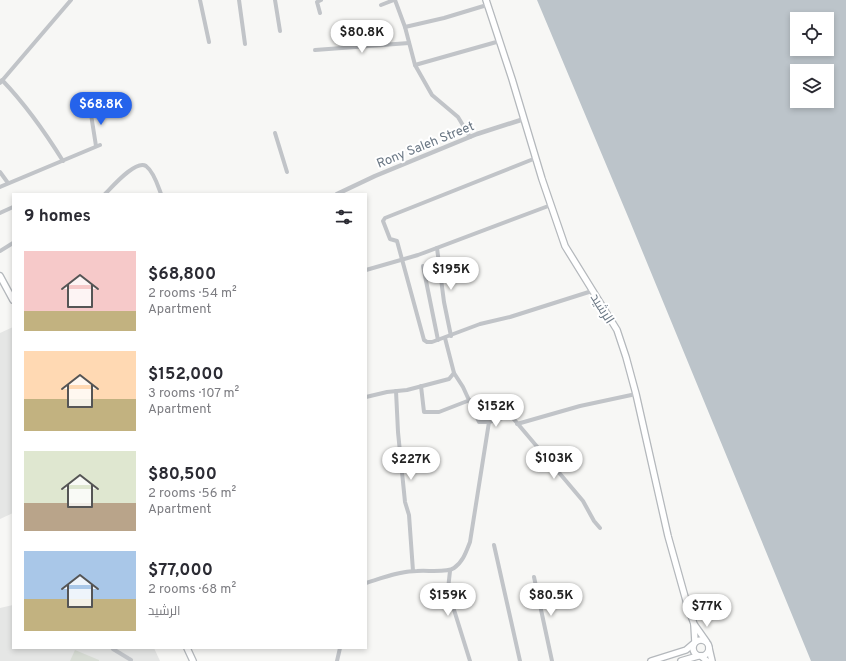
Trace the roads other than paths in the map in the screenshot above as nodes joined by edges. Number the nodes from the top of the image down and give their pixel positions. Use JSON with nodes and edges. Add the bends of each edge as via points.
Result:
{"nodes":[{"id":1,"x":71,"y":0,"type":"edge"},
{"id":2,"x":200,"y":0,"type":"edge"},
{"id":3,"x":239,"y":0,"type":"edge"},
{"id":4,"x":275,"y":0,"type":"edge"},
{"id":5,"x":321,"y":0,"type":"edge"},
{"id":6,"x":394,"y":0,"type":"edge"},
{"id":7,"x":487,"y":2,"type":"edge"},
{"id":8,"x":381,"y":5,"type":"dead end"},
{"id":9,"x":320,"y":13,"type":"dead end"},
{"id":10,"x":405,"y":27,"type":"junction"},
{"id":11,"x":280,"y":31,"type":"dead end"},
{"id":12,"x":500,"y":41,"type":"junction"},
{"id":13,"x":209,"y":42,"type":"dead end"},
{"id":14,"x":409,"y":43,"type":"junction"},
{"id":15,"x":245,"y":44,"type":"dead end"},
{"id":16,"x":315,"y":50,"type":"dead end"},
{"id":17,"x":415,"y":65,"type":"junction"},
{"id":18,"x":1,"y":81,"type":"edge"},
{"id":19,"x":90,"y":108,"type":"dead end"},
{"id":20,"x":524,"y":119,"type":"junction"},
{"id":21,"x":275,"y":133,"type":"dead end"},
{"id":22,"x":470,"y":137,"type":"junction"},
{"id":23,"x":536,"y":158,"type":"junction"},
{"id":24,"x":63,"y":161,"type":"junction"},
{"id":25,"x":0,"y":172,"type":"edge"},
{"id":26,"x":287,"y":172,"type":"dead end"},
{"id":27,"x":8,"y":183,"type":"junction"},
{"id":28,"x":0,"y":187,"type":"edge"},
{"id":29,"x":106,"y":193,"type":"edge"},
{"id":30,"x":161,"y":193,"type":"edge"},
{"id":31,"x":339,"y":193,"type":"edge"},
{"id":32,"x":551,"y":205,"type":"junction"},
{"id":33,"x":12,"y":207,"type":"edge"},
{"id":34,"x":0,"y":213,"type":"edge"},
{"id":35,"x":12,"y":245,"type":"edge"},
{"id":36,"x":437,"y":248,"type":"junction"},
{"id":37,"x":0,"y":251,"type":"edge"},
{"id":38,"x":402,"y":260,"type":"junction"},
{"id":39,"x":423,"y":266,"type":"dead end"},
{"id":40,"x":367,"y":270,"type":"edge"},
{"id":41,"x":0,"y":276,"type":"edge"},
{"id":42,"x":592,"y":292,"type":"junction"},
{"id":43,"x":12,"y":298,"type":"edge"},
{"id":44,"x":451,"y":336,"type":"junction"},
{"id":45,"x":445,"y":338,"type":"junction"},
{"id":46,"x":438,"y":340,"type":"junction"},
{"id":47,"x":454,"y":373,"type":"junction"},
{"id":48,"x":421,"y":386,"type":"junction"},
{"id":49,"x":396,"y":391,"type":"junction"},
{"id":50,"x":636,"y":394,"type":"junction"},
{"id":51,"x":367,"y":397,"type":"edge"},
{"id":52,"x":470,"y":400,"type":"junction"},
{"id":53,"x":489,"y":422,"type":"junction"},
{"id":54,"x":517,"y":424,"type":"junction"},
{"id":55,"x":600,"y":528,"type":"dead end"},
{"id":56,"x":494,"y":545,"type":"dead end"},
{"id":57,"x":413,"y":571,"type":"junction"},
{"id":58,"x":450,"y":571,"type":"junction"},
{"id":59,"x":534,"y":577,"type":"dead end"},
{"id":60,"x":367,"y":583,"type":"edge"},
{"id":61,"x":694,"y":624,"type":"junction"},
{"id":62,"x":706,"y":641,"type":"junction"},
{"id":63,"x":694,"y":643,"type":"junction"},
{"id":64,"x":709,"y":648,"type":"junction"},
{"id":65,"x":113,"y":649,"type":"edge"},
{"id":66,"x":187,"y":649,"type":"edge"},
{"id":67,"x":340,"y":649,"type":"edge"},
{"id":68,"x":699,"y":656,"type":"junction"},
{"id":69,"x":131,"y":660,"type":"edge"},
{"id":70,"x":193,"y":661,"type":"edge"},
{"id":71,"x":337,"y":661,"type":"edge"},
{"id":72,"x":470,"y":661,"type":"edge"},
{"id":73,"x":520,"y":661,"type":"edge"},
{"id":74,"x":552,"y":661,"type":"edge"},
{"id":75,"x":651,"y":661,"type":"edge"},
{"id":76,"x":681,"y":661,"type":"edge"},
{"id":77,"x":708,"y":661,"type":"edge"},
{"id":78,"x":712,"y":661,"type":"edge"}],
"edges":[{"from":1,"to":18,"type":"street"},
{"from":2,"to":13,"type":"street"},
{"from":3,"to":15,"type":"street"},
{"from":4,"to":11,"type":"street"},
{"from":5,"to":9,"type":"street","via":[[317,2]]},
{"from":6,"to":8,"type":"street"},
{"from":6,"to":10,"type":"street"},
{"from":7,"to":10,"type":"street","via":[[444,18]]},
{"from":7,"to":12,"type":"main road","name":"الرشيد"},
{"from":10,"to":14,"type":"street"},
{"from":12,"to":17,"type":"street"},
{"from":12,"to":20,"type":"main road","name":"الرشيد"},
{"from":14,"to":16,"type":"street"},
{"from":14,"to":17,"type":"street"},
{"from":17,"to":22,"type":"street","via":[[432,95],[458,117]]},
{"from":18,"to":24,"type":"street","via":[[19,97],[38,121]]},
{"from":19,"to":24,"type":"street","via":[[98,146]]},
{"from":20,"to":22,"type":"street","name":"Rony Saleh Street"},
{"from":20,"to":23,"type":"main road","name":"الرشيد"},
{"from":21,"to":26,"type":"street"},
{"from":22,"to":31,"type":"street","name":"Rony Saleh Street"},
{"from":23,"to":32,"type":"main road","name":"الرشيد"},
{"from":23,"to":38,"type":"street","via":[[385,218],[383,221],[388,236],[397,240]]},
{"from":24,"to":27,"type":"street"},
{"from":25,"to":27,"type":"street"},
{"from":27,"to":28,"type":"street"},
{"from":29,"to":30,"type":"street","via":[[133,167],[141,164],[151,172]]},
{"from":32,"to":36,"type":"street"},
{"from":32,"to":42,"type":"main road","name":"الرشيد","via":[[565,246]]},
{"from":33,"to":34,"type":"street"},
{"from":35,"to":37,"type":"street"},
{"from":36,"to":38,"type":"street"},
{"from":36,"to":44,"type":"street"},
{"from":38,"to":40,"type":"street"},
{"from":38,"to":46,"type":"street","via":[[424,340]]},
{"from":39,"to":46,"type":"street"},
{"from":41,"to":43,"type":"main road"},
{"from":42,"to":44,"type":"street","via":[[480,324]]},
{"from":42,"to":50,"type":"main road","name":"الرشيد","via":[[617,330]]},
{"from":44,"to":45,"type":"street"},
{"from":45,"to":46,"type":"street"},
{"from":45,"to":47,"type":"street"},
{"from":47,"to":48,"type":"street","via":[[449,379]]},
{"from":47,"to":52,"type":"street"},
{"from":48,"to":49,"type":"street"},
{"from":48,"to":52,"type":"street","via":[[424,412],[439,412]]},
{"from":49,"to":51,"type":"street"},
{"from":49,"to":57,"type":"street"},
{"from":50,"to":54,"type":"street","via":[[580,406]]},
{"from":50,"to":61,"type":"main road","name":"الرشيد","via":[[668,536]]},
{"from":52,"to":53,"type":"street","via":[[479,422]]},
{"from":53,"to":54,"type":"street","via":[[509,416]]},
{"from":53,"to":58,"type":"street","via":[[470,542],[464,558]]},
{"from":54,"to":55,"type":"street","via":[[583,501]]},
{"from":56,"to":73,"type":"street"},
{"from":57,"to":58,"type":"street"},
{"from":57,"to":60,"type":"street"},
{"from":58,"to":72,"type":"street","via":[[448,589]]},
{"from":59,"to":74,"type":"street"},
{"from":61,"to":62,"type":"main road","name":"الرشيد"},
{"from":61,"to":63,"type":"main road","name":"الرشيد"},
{"from":62,"to":63,"type":"main road"},
{"from":62,"to":64,"type":"main road"},
{"from":63,"to":68,"type":"main road","via":[[693,650]]},
{"from":63,"to":75,"type":"main road","via":[[686,650]]},
{"from":64,"to":68,"type":"main road","via":[[708,653]]},
{"from":64,"to":78,"type":"main road"},
{"from":65,"to":69,"type":"street"},
{"from":66,"to":70,"type":"main road"},
{"from":67,"to":71,"type":"street"},
{"from":68,"to":76,"type":"main road"},
{"from":68,"to":77,"type":"main road"}]}
